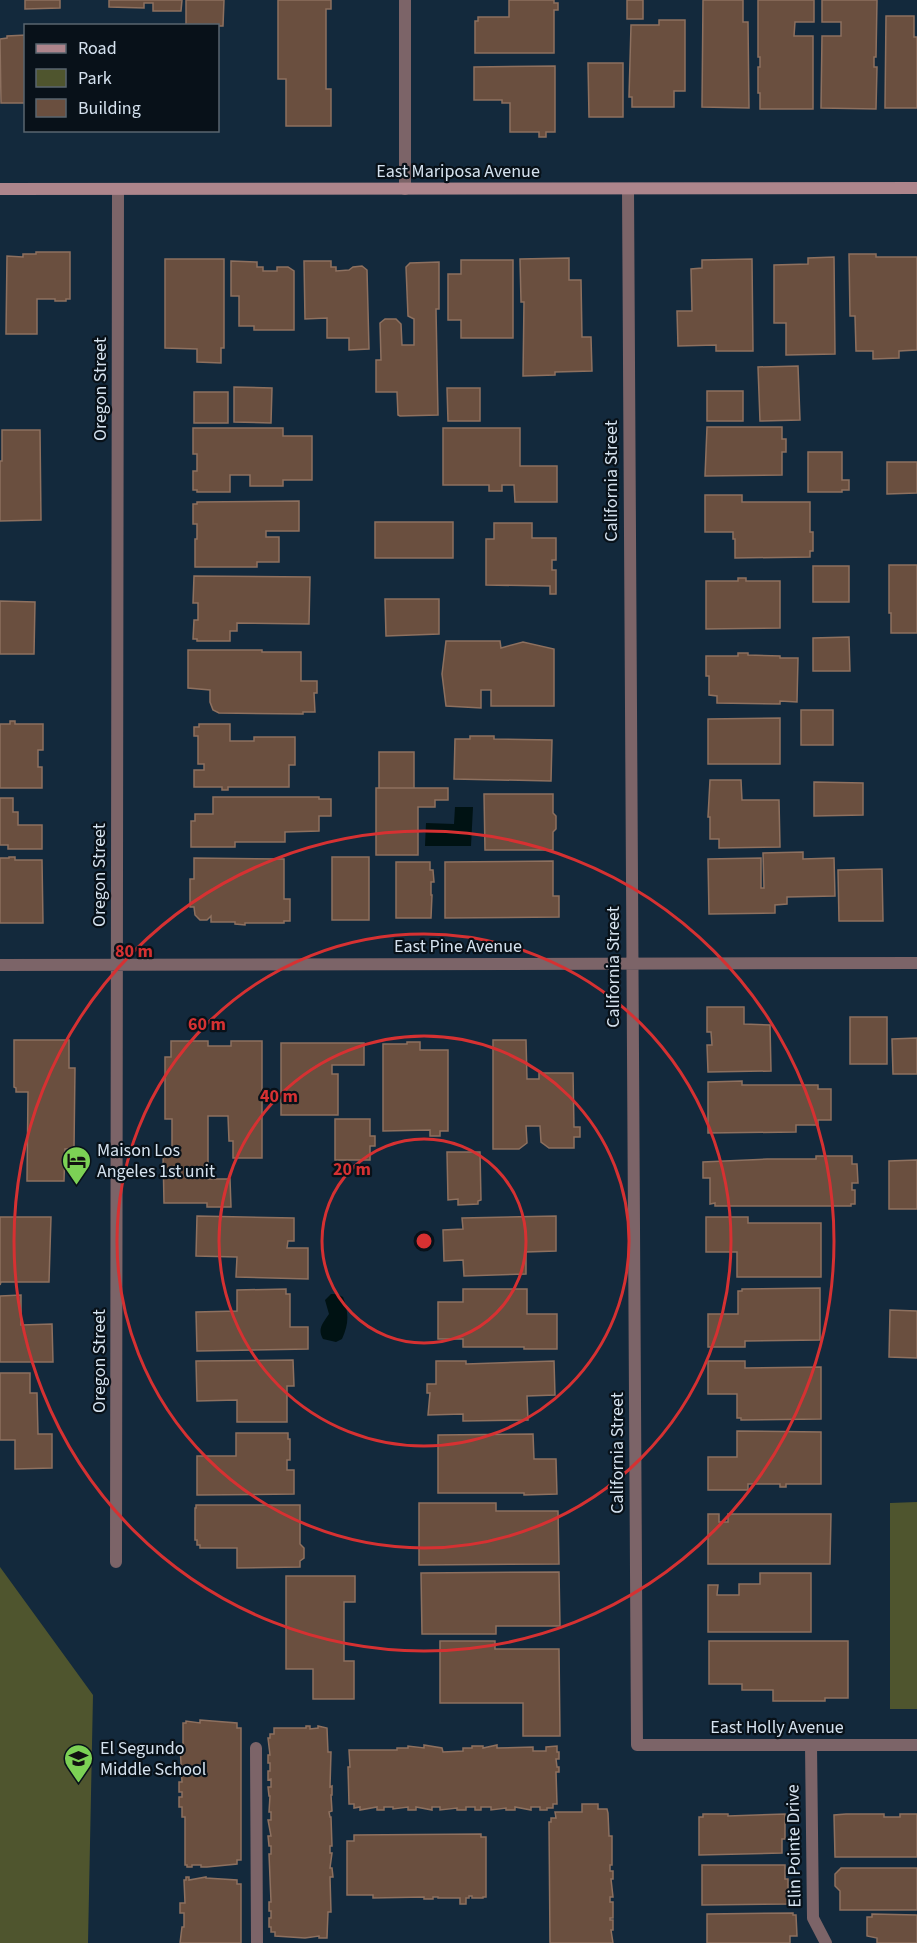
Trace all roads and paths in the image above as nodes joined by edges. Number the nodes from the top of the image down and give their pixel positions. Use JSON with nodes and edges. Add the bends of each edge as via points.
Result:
{"nodes":[{"id":1,"x":405,"y":0,"type":"edge"},
{"id":2,"x":917,"y":188,"type":"edge"},
{"id":3,"x":0,"y":189,"type":"edge"},
{"id":4,"x":118,"y":189,"type":"junction"},
{"id":5,"x":405,"y":189,"type":"junction"},
{"id":6,"x":628,"y":189,"type":"junction"},
{"id":7,"x":917,"y":963,"type":"edge"},
{"id":8,"x":631,"y":964,"type":"junction"},
{"id":9,"x":0,"y":965,"type":"edge"},
{"id":10,"x":117,"y":965,"type":"junction"},
{"id":11,"x":116,"y":1562,"type":"dead end"},
{"id":12,"x":917,"y":1745,"type":"edge"},
{"id":13,"x":637,"y":1746,"type":"joint"},
{"id":14,"x":811,"y":1746,"type":"junction"},
{"id":15,"x":256,"y":1748,"type":"dead end"},
{"id":16,"x":257,"y":1943,"type":"edge"},
{"id":17,"x":826,"y":1943,"type":"edge"}],
"edges":[{"from":1,"to":5,"type":"street"},
{"from":2,"to":6,"type":"street","name":"East Mariposa Avenue"},
{"from":3,"to":4,"type":"street","name":"East Mariposa Avenue"},
{"from":4,"to":5,"type":"street","name":"East Mariposa Avenue"},
{"from":4,"to":10,"type":"street","name":"Oregon Street"},
{"from":5,"to":6,"type":"street","name":"East Mariposa Avenue"},
{"from":6,"to":8,"type":"street","name":"California Street"},
{"from":7,"to":8,"type":"street","name":"East Pine Avenue"},
{"from":8,"to":10,"type":"street","name":"East Pine Avenue"},
{"from":8,"to":13,"type":"street","name":"California Street"},
{"from":9,"to":10,"type":"street","name":"East Pine Avenue"},
{"from":10,"to":11,"type":"street","name":"Oregon Street"},
{"from":12,"to":14,"type":"street","name":"East Holly Avenue"},
{"from":13,"to":14,"type":"street","name":"East Holly Avenue"},
{"from":14,"to":17,"type":"street","name":"Elin Pointe Drive","via":[[813,1918]]},
{"from":15,"to":16,"type":"street"}]}
